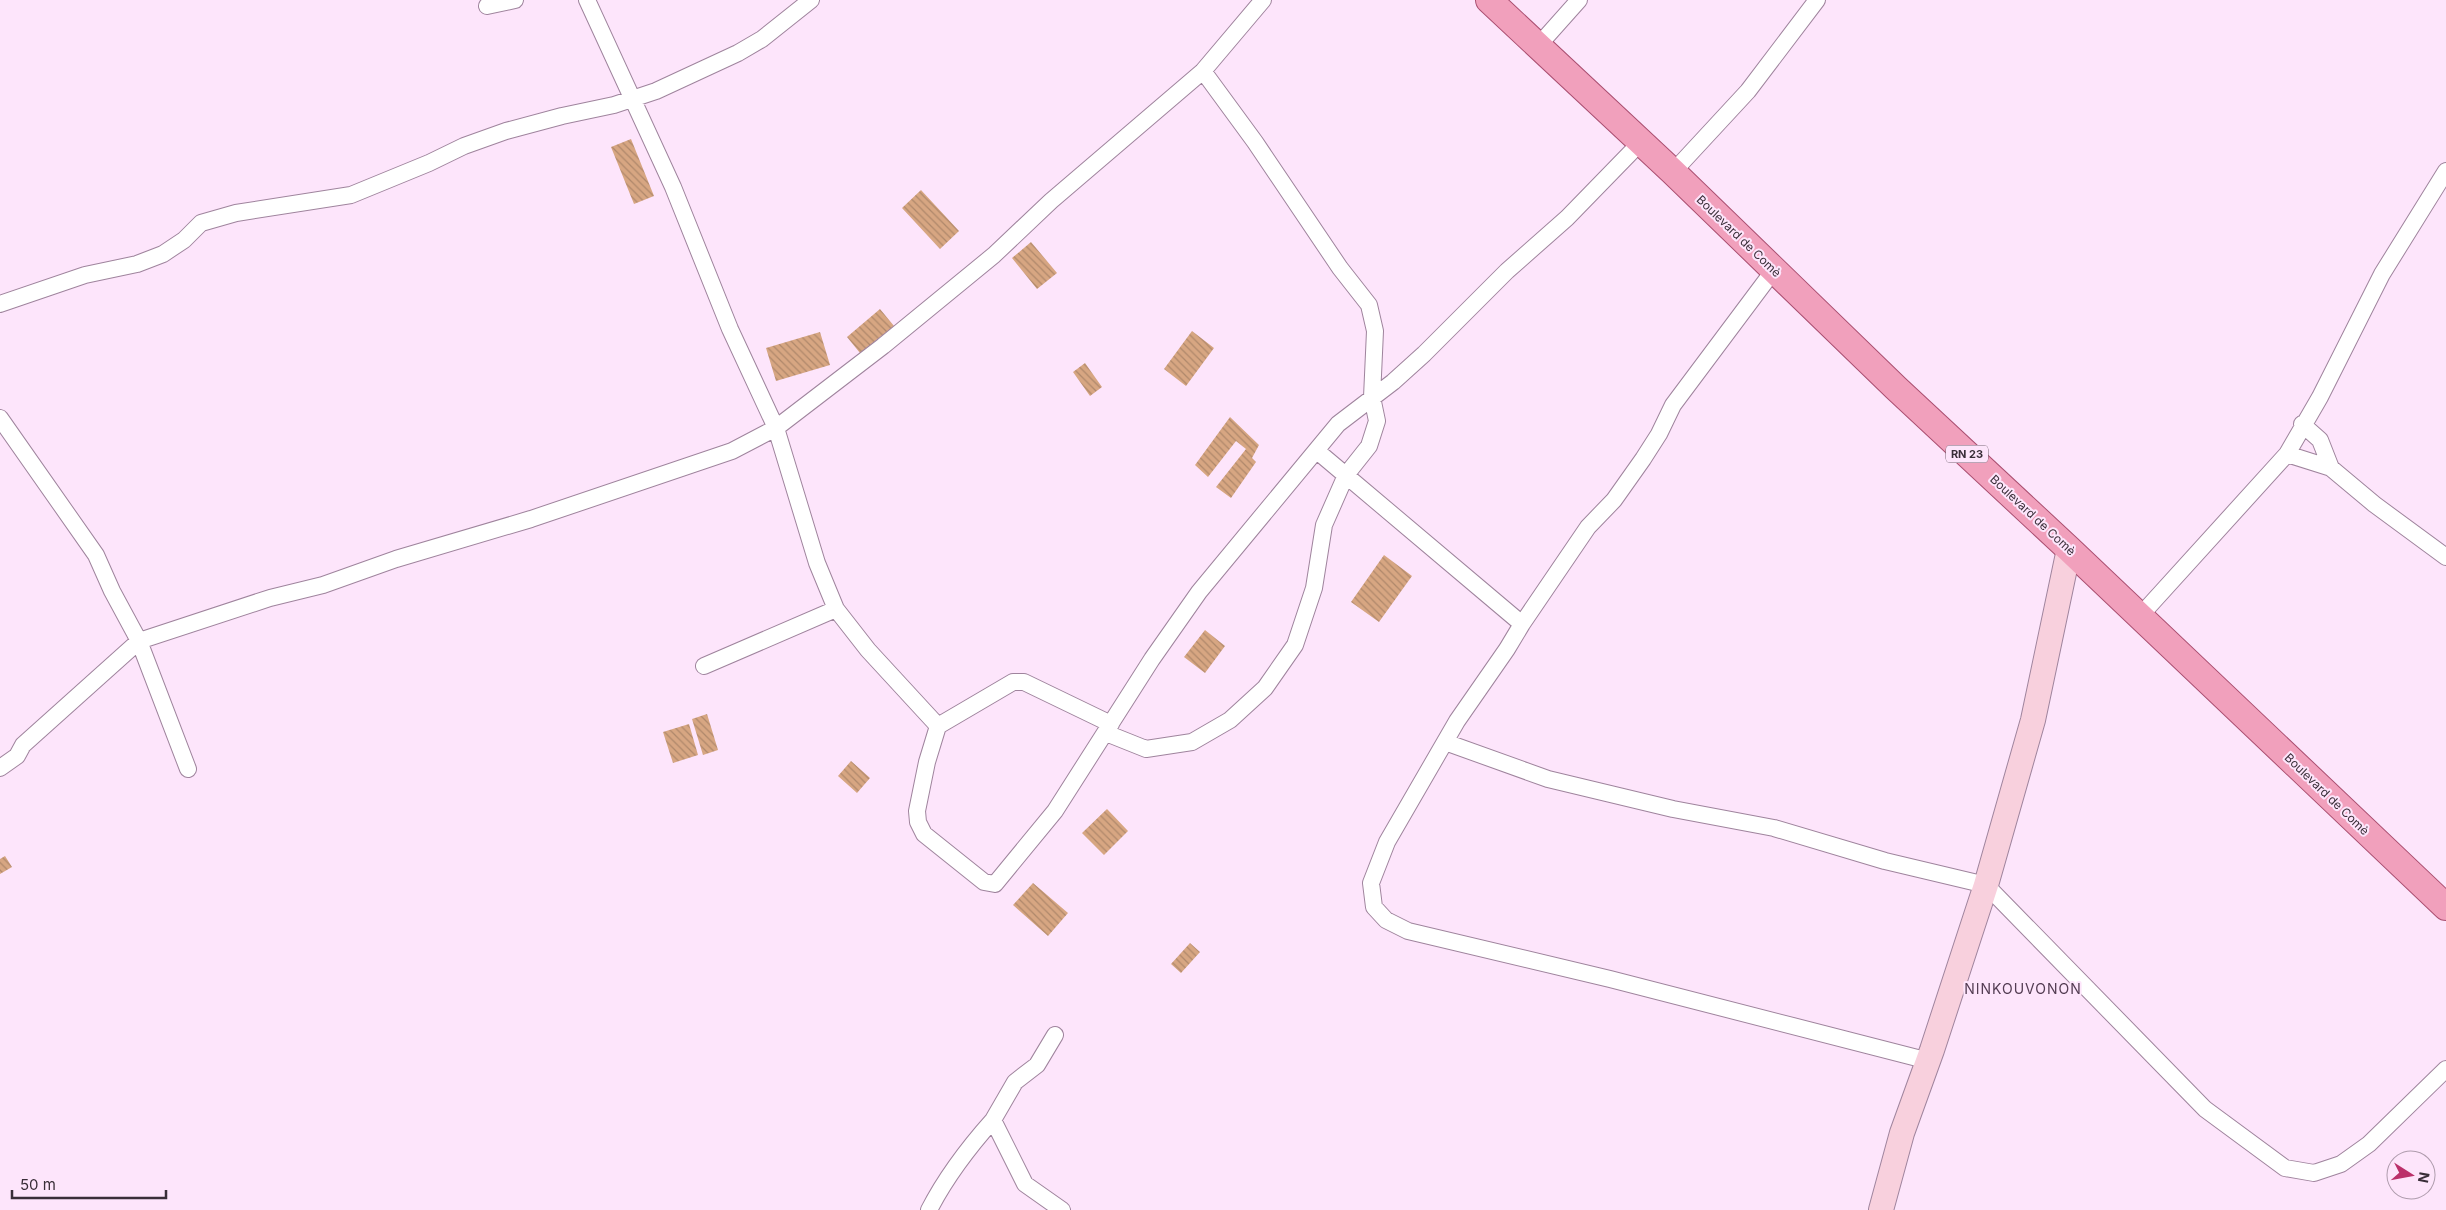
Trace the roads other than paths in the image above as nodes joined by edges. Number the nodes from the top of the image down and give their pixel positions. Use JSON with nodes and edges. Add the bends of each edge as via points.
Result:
{"nodes":[{"id":1,"x":515,"y":0,"type":"edge"},
{"id":2,"x":587,"y":0,"type":"edge"},
{"id":3,"x":811,"y":0,"type":"edge"},
{"id":4,"x":1262,"y":0,"type":"edge"},
{"id":5,"x":1489,"y":0,"type":"edge"},
{"id":6,"x":1578,"y":0,"type":"edge"},
{"id":7,"x":1817,"y":0,"type":"edge"},
{"id":8,"x":487,"y":6,"type":"dead end"},
{"id":9,"x":1538,"y":46,"type":"junction"},
{"id":10,"x":1203,"y":71,"type":"junction"},
{"id":11,"x":632,"y":98,"type":"junction"},
{"id":12,"x":1640,"y":143,"type":"junction"},
{"id":13,"x":2446,"y":171,"type":"edge"},
{"id":14,"x":1673,"y":172,"type":"junction"},
{"id":15,"x":1774,"y":270,"type":"junction"},
{"id":16,"x":0,"y":304,"type":"edge"},
{"id":17,"x":1372,"y":397,"type":"junction"},
{"id":18,"x":0,"y":418,"type":"edge"},
{"id":19,"x":2302,"y":424,"type":"junction"},
{"id":20,"x":776,"y":428,"type":"junction"},
{"id":21,"x":1318,"y":451,"type":"junction"},
{"id":22,"x":2287,"y":454,"type":"junction"},
{"id":23,"x":2331,"y":468,"type":"junction"},
{"id":24,"x":1346,"y":475,"type":"junction"},
{"id":25,"x":2069,"y":549,"type":"junction"},
{"id":26,"x":2446,"y":557,"type":"edge"},
{"id":27,"x":836,"y":609,"type":"junction"},
{"id":28,"x":2140,"y":616,"type":"junction"},
{"id":29,"x":1522,"y":624,"type":"junction"},
{"id":30,"x":138,"y":640,"type":"junction"},
{"id":31,"x":704,"y":666,"type":"dead end"},
{"id":32,"x":938,"y":726,"type":"junction"},
{"id":33,"x":1108,"y":728,"type":"junction"},
{"id":34,"x":1445,"y":742,"type":"junction"},
{"id":35,"x":0,"y":768,"type":"edge"},
{"id":36,"x":188,"y":769,"type":"dead end"},
{"id":37,"x":1986,"y":885,"type":"junction"},
{"id":38,"x":2446,"y":907,"type":"edge"},
{"id":39,"x":1055,"y":1035,"type":"dead end"},
{"id":40,"x":1929,"y":1061,"type":"junction"},
{"id":41,"x":2446,"y":1069,"type":"edge"},
{"id":42,"x":994,"y":1120,"type":"junction"},
{"id":43,"x":929,"y":1210,"type":"edge"},
{"id":44,"x":1062,"y":1210,"type":"edge"},
{"id":45,"x":1880,"y":1210,"type":"edge"}],
"edges":[{"from":1,"to":8,"type":"street"},
{"from":2,"to":11,"type":"street"},
{"from":3,"to":11,"type":"street","via":[[762,39],[738,53],[663,88]]},
{"from":4,"to":10,"type":"street"},
{"from":5,"to":9,"type":"main road","name":"Boulevard de Comè","number":"RN 23"},
{"from":6,"to":9,"type":"street"},
{"from":7,"to":14,"type":"street","via":[[1748,91]]},
{"from":9,"to":12,"type":"main road","name":"Boulevard de Comè","number":"RN 23"},
{"from":10,"to":17,"type":"street","via":[[1369,305],[1375,331]]},
{"from":10,"to":20,"type":"street","via":[[1051,201],[994,255]]},
{"from":11,"to":16,"type":"street","via":[[614,106],[506,131],[351,195],[236,213],[201,223],[163,254],[137,264],[85,274]]},
{"from":11,"to":20,"type":"street","via":[[673,187],[730,329]]},
{"from":12,"to":14,"type":"main road","name":"Boulevard de Comè","number":"RN 23"},
{"from":12,"to":17,"type":"street","via":[[1567,218],[1461,315],[1424,354]]},
{"from":13,"to":19,"type":"street","via":[[2382,274],[2320,397]]},
{"from":14,"to":15,"type":"main road","name":"Boulevard de Comè","number":"RN 23"},
{"from":15,"to":25,"type":"main road","name":"Boulevard de Comè","number":"RN 23"},
{"from":15,"to":29,"type":"street","via":[[1673,405],[1643,459],[1614,500],[1588,527]]},
{"from":17,"to":21,"type":"street","via":[[1338,424]]},
{"from":17,"to":24,"type":"street","via":[[1377,421],[1369,446]]},
{"from":18,"to":30,"type":"street","via":[[96,555]]},
{"from":19,"to":22,"type":"street"},
{"from":19,"to":23,"type":"street","via":[[2320,440]]},
{"from":20,"to":27,"type":"street","via":[[817,563]]},
{"from":20,"to":30,"type":"street","via":[[732,451],[531,519]]},
{"from":21,"to":24,"type":"street"},
{"from":21,"to":33,"type":"street","via":[[1199,592]]},
{"from":22,"to":23,"type":"street"},
{"from":22,"to":28,"type":"street"},
{"from":23,"to":26,"type":"street"},
{"from":24,"to":29,"type":"street"},
{"from":24,"to":33,"type":"street","via":[[1324,524],[1314,588],[1295,645],[1265,688],[1230,720],[1192,742],[1146,749]]},
{"from":25,"to":28,"type":"main road","name":"Boulevard de Comè","number":"RN 23"},
{"from":25,"to":37,"type":"street","via":[[2033,720]]},
{"from":27,"to":31,"type":"street"},
{"from":27,"to":32,"type":"street","via":[[868,650]]},
{"from":28,"to":38,"type":"main road","name":"Boulevard de Comè","number":"RN 23"},
{"from":29,"to":34,"type":"street"},
{"from":30,"to":35,"type":"street","via":[[23,745],[17,756]]},
{"from":30,"to":36,"type":"street"},
{"from":32,"to":33,"type":"street","via":[[1013,682],[1024,682]]},
{"from":32,"to":33,"type":"street","via":[[919,801],[918,822],[924,834],[988,884],[995,884],[1054,811]]},
{"from":34,"to":37,"type":"street","via":[[1548,779],[1673,809],[1774,828],[1884,862]]},
{"from":34,"to":40,"type":"street","via":[[1387,842],[1371,883],[1374,907],[1386,920],[1408,931]]},
{"from":37,"to":40,"type":"street"},
{"from":37,"to":41,"type":"street","via":[[2205,1109],[2285,1168],[2314,1173],[2341,1164],[2369,1144]]},
{"from":39,"to":42,"type":"street","via":[[1037,1066],[1015,1082]]},
{"from":40,"to":45,"type":"street","via":[[1902,1133]]},
{"from":42,"to":43,"type":"street","via":[[943,1184]]},
{"from":42,"to":44,"type":"street","via":[[1024,1184]]}]}
